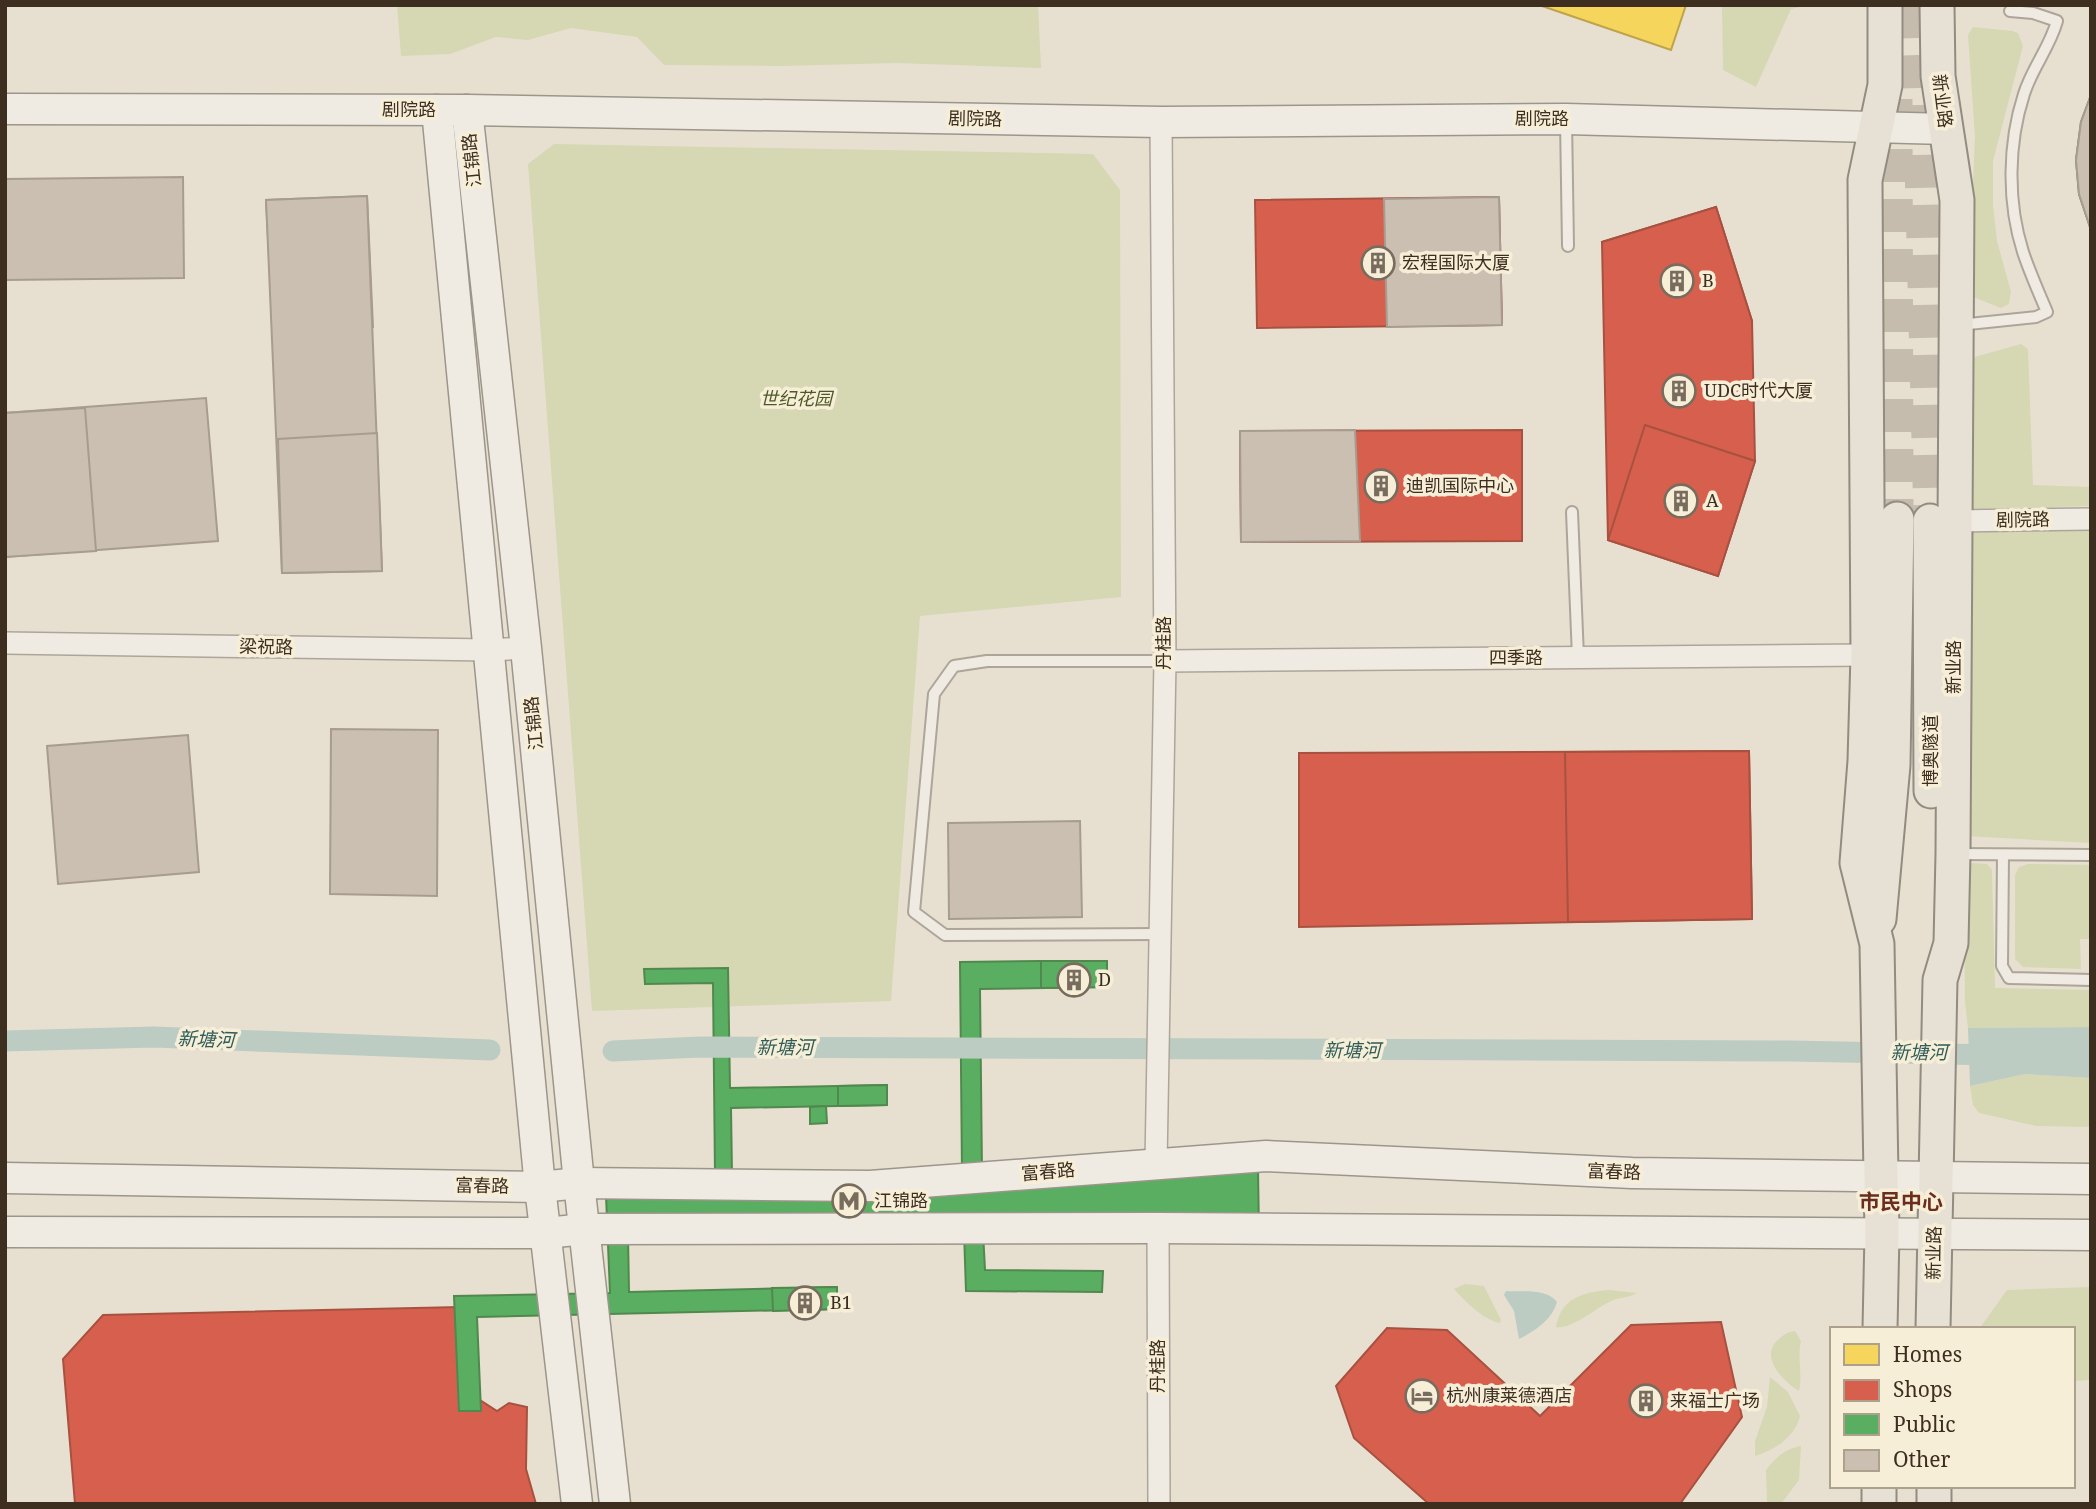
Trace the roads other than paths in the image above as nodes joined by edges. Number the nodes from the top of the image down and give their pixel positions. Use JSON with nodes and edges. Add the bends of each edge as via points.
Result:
{"nodes":[{"id":1,"x":1885,"y":5,"type":"edge"},
{"id":2,"x":1937,"y":5,"type":"edge"},
{"id":3,"x":2010,"y":11,"type":"dead end"},
{"id":4,"x":5,"y":109,"type":"edge"},
{"id":5,"x":437,"y":110,"type":"junction"},
{"id":6,"x":467,"y":110,"type":"junction"},
{"id":7,"x":1566,"y":119,"type":"junction"},
{"id":8,"x":1161,"y":122,"type":"junction"},
{"id":9,"x":1877,"y":126,"type":"junction"},
{"id":10,"x":1945,"y":129,"type":"junction"},
{"id":11,"x":1568,"y":246,"type":"dead end"},
{"id":12,"x":1956,"y":326,"type":"junction"},
{"id":13,"x":1573,"y":512,"type":"dead end"},
{"id":14,"x":1897,"y":519,"type":"tunnel mouth"},
{"id":15,"x":1943,"y":521,"type":"junction"},
{"id":16,"x":2085,"y":522,"type":"edge"},
{"id":17,"x":5,"y":643,"type":"edge"},
{"id":18,"x":526,"y":648,"type":"junction"},
{"id":19,"x":489,"y":650,"type":"junction"},
{"id":20,"x":1868,"y":655,"type":"junction"},
{"id":21,"x":1578,"y":657,"type":"junction"},
{"id":22,"x":1165,"y":661,"type":"junction"},
{"id":23,"x":1953,"y":854,"type":"junction"},
{"id":24,"x":2003,"y":855,"type":"junction"},
{"id":25,"x":2091,"y":855,"type":"edge"},
{"id":26,"x":1160,"y":934,"type":"junction"},
{"id":27,"x":1877,"y":944,"type":"junction"},
{"id":28,"x":1940,"y":980,"type":"junction"},
{"id":29,"x":2091,"y":980,"type":"edge"},
{"id":30,"x":1156,"y":1163,"type":"junction"},
{"id":31,"x":8,"y":1175,"type":"edge"},
{"id":32,"x":1879,"y":1177,"type":"junction"},
{"id":33,"x":1935,"y":1177,"type":"junction"},
{"id":34,"x":2091,"y":1179,"type":"edge"},
{"id":35,"x":579,"y":1184,"type":"junction"},
{"id":36,"x":540,"y":1187,"type":"junction"},
{"id":37,"x":1157,"y":1228,"type":"junction"},
{"id":38,"x":584,"y":1229,"type":"junction"},
{"id":39,"x":1934,"y":1232,"type":"junction"},
{"id":40,"x":15,"y":1233,"type":"edge"},
{"id":41,"x":546,"y":1233,"type":"junction"},
{"id":42,"x":1882,"y":1233,"type":"junction"},
{"id":43,"x":2091,"y":1234,"type":"edge"},
{"id":44,"x":5,"y":1259,"type":"edge"},
{"id":45,"x":1880,"y":1327,"type":"edge"},
{"id":46,"x":1933,"y":1327,"type":"edge"},
{"id":47,"x":577,"y":1504,"type":"edge"},
{"id":48,"x":615,"y":1504,"type":"edge"},
{"id":49,"x":1159,"y":1504,"type":"edge"}],
"edges":[{"from":1,"to":9,"type":"main road","via":[[1885,85]]},
{"from":2,"to":10,"type":"main road","name":"新业路","via":[[1938,76]]},
{"from":3,"to":12,"type":"lane","via":[[2057,21],[2025,91],[2014,129],[2012,166],[2014,211],[2023,252],[2047,312],[2026,319]]},
{"from":4,"to":5,"type":"street","name":"剧院路"},
{"from":5,"to":6,"type":"street","name":"剧院路"},
{"from":5,"to":19,"type":"street","name":"江锦路"},
{"from":6,"to":8,"type":"street","name":"剧院路"},
{"from":6,"to":18,"type":"street","name":"江锦路"},
{"from":7,"to":8,"type":"street","name":"剧院路"},
{"from":7,"to":9,"type":"street","name":"剧院路"},
{"from":7,"to":11,"type":"lane"},
{"from":8,"to":22,"type":"street","name":"丹桂路"},
{"from":9,"to":10,"type":"street","name":"剧院路"},
{"from":9,"to":20,"type":"main road","via":[[1865,180]]},
{"from":10,"to":12,"type":"main road","name":"新业路","via":[[1957,200]]},
{"from":12,"to":15,"type":"main road","name":"新业路"},
{"from":13,"to":21,"type":"lane"},
{"from":14,"to":27,"type":"main road","via":[[1893,765]]},
{"from":15,"to":16,"type":"street","name":"剧院路"},
{"from":15,"to":23,"type":"main road","name":"新业路"},
{"from":15,"to":28,"type":"main road","name":"博奥隧道","via":[[1931,917]]},
{"from":17,"to":19,"type":"street","name":"梁祝路"},
{"from":18,"to":19,"type":"street","name":"梁祝路"},
{"from":18,"to":35,"type":"street","name":"江锦路"},
{"from":19,"to":36,"type":"street","name":"江锦路"},
{"from":20,"to":21,"type":"street","name":"四季路"},
{"from":20,"to":27,"type":"main road","via":[[1857,863]]},
{"from":21,"to":22,"type":"street","name":"四季路"},
{"from":22,"to":26,"type":"street","name":"丹桂路"},
{"from":22,"to":26,"type":"lane","via":[[954,666],[934,694],[914,912],[945,935]]},
{"from":23,"to":24,"type":"lane"},
{"from":23,"to":28,"type":"main road","name":"新业路","via":[[1951,943]]},
{"from":24,"to":25,"type":"lane"},
{"from":24,"to":29,"type":"lane","via":[[2002,966],[2009,978]]},
{"from":26,"to":30,"type":"street","name":"丹桂路"},
{"from":27,"to":32,"type":"main road"},
{"from":28,"to":33,"type":"main road","name":"新业路"},
{"from":30,"to":32,"type":"street","name":"富春路","via":[[1266,1157],[1632,1173]]},
{"from":30,"to":35,"type":"street","name":"富春路","via":[[870,1186]]},
{"from":31,"to":36,"type":"street","name":"富春路"},
{"from":32,"to":33,"type":"street","name":"富春路"},
{"from":32,"to":42,"type":"main road"},
{"from":33,"to":34,"type":"street","name":"富春路"},
{"from":33,"to":39,"type":"main road","name":"新业路"},
{"from":35,"to":36,"type":"street","name":"富春路"},
{"from":35,"to":38,"type":"street","name":"江锦路"},
{"from":36,"to":41,"type":"street","name":"江锦路"},
{"from":37,"to":38,"type":"street"},
{"from":37,"to":42,"type":"street"},
{"from":37,"to":49,"type":"street","name":"丹桂路"},
{"from":38,"to":41,"type":"street"},
{"from":38,"to":48,"type":"street","name":"江锦路"},
{"from":39,"to":42,"type":"street"},
{"from":39,"to":43,"type":"street"},
{"from":39,"to":46,"type":"main road","name":"新业路"},
{"from":40,"to":41,"type":"street"},
{"from":40,"to":44,"type":"street"},
{"from":41,"to":47,"type":"street","name":"江锦路"},
{"from":42,"to":45,"type":"main road"}]}
